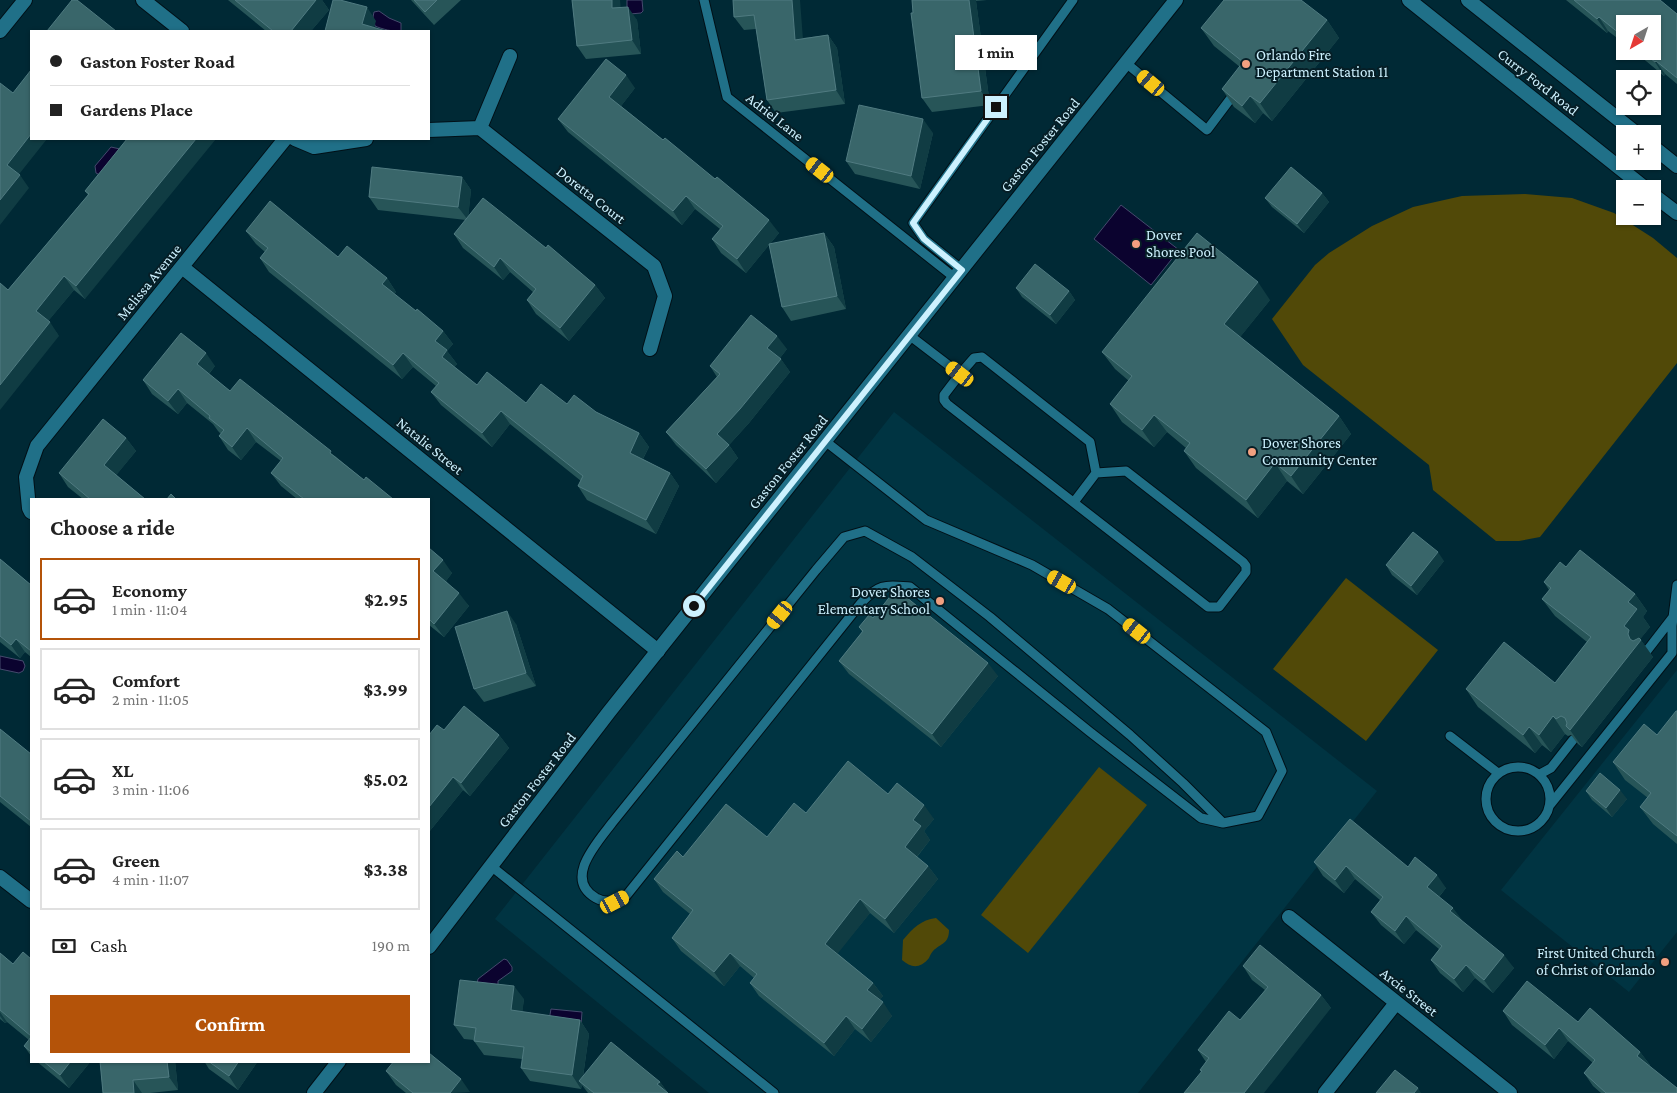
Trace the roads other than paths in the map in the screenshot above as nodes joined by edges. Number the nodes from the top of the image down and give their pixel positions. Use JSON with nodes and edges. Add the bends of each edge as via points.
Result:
{"nodes":[{"id":1,"x":25,"y":0,"type":"edge"},
{"id":2,"x":143,"y":0,"type":"edge"},
{"id":3,"x":704,"y":0,"type":"edge"},
{"id":4,"x":1073,"y":0,"type":"edge"},
{"id":5,"x":1176,"y":0,"type":"edge"},
{"id":6,"x":1409,"y":0,"type":"edge"},
{"id":7,"x":1468,"y":0,"type":"edge"},
{"id":8,"x":181,"y":30,"type":"edge"},
{"id":9,"x":0,"y":31,"type":"edge"},
{"id":10,"x":510,"y":56,"type":"dead end"},
{"id":11,"x":1126,"y":62,"type":"junction"},
{"id":12,"x":1231,"y":98,"type":"edge"},
{"id":13,"x":1626,"y":125,"type":"edge"},
{"id":14,"x":480,"y":128,"type":"junction"},
{"id":15,"x":430,"y":130,"type":"edge"},
{"id":16,"x":284,"y":140,"type":"edge"},
{"id":17,"x":297,"y":140,"type":"edge"},
{"id":18,"x":360,"y":140,"type":"edge"},
{"id":19,"x":1661,"y":153,"type":"edge"},
{"id":20,"x":1677,"y":166,"type":"edge"},
{"id":21,"x":1635,"y":180,"type":"edge"},
{"id":22,"x":1661,"y":201,"type":"edge"},
{"id":23,"x":1677,"y":213,"type":"edge"},
{"id":24,"x":182,"y":267,"type":"junction"},
{"id":25,"x":958,"y":274,"type":"junction"},
{"id":26,"x":909,"y":335,"type":"junction"},
{"id":27,"x":650,"y":349,"type":"dead end"},
{"id":28,"x":960,"y":374,"type":"junction"},
{"id":29,"x":825,"y":441,"type":"junction"},
{"id":30,"x":1096,"y":473,"type":"junction"},
{"id":31,"x":1074,"y":502,"type":"junction"},
{"id":32,"x":30,"y":510,"type":"edge"},
{"id":33,"x":1677,"y":585,"type":"edge"},
{"id":34,"x":1673,"y":617,"type":"junction"},
{"id":35,"x":658,"y":651,"type":"junction"},
{"id":36,"x":1646,"y":652,"type":"dead end"},
{"id":37,"x":1450,"y":736,"type":"dead end"},
{"id":38,"x":1573,"y":740,"type":"edge"},
{"id":39,"x":1498,"y":773,"type":"junction"},
{"id":40,"x":1540,"y":774,"type":"junction"},
{"id":41,"x":1550,"y":805,"type":"junction"},
{"id":42,"x":1223,"y":823,"type":"junction"},
{"id":43,"x":491,"y":866,"type":"junction"},
{"id":44,"x":0,"y":877,"type":"edge"},
{"id":45,"x":30,"y":900,"type":"edge"},
{"id":46,"x":1288,"y":917,"type":"dead end"},
{"id":47,"x":430,"y":946,"type":"edge"},
{"id":48,"x":1396,"y":1002,"type":"junction"},
{"id":49,"x":337,"y":1063,"type":"edge"},
{"id":50,"x":314,"y":1093,"type":"edge"},
{"id":51,"x":774,"y":1093,"type":"edge"},
{"id":52,"x":1325,"y":1093,"type":"edge"},
{"id":53,"x":1510,"y":1093,"type":"edge"}],
"edges":[{"from":1,"to":9,"type":"street"},
{"from":2,"to":8,"type":"street"},
{"from":3,"to":25,"type":"lane","name":"Adriel Lane","via":[[727,97],[897,231]]},
{"from":4,"to":25,"type":"lane","via":[[913,223]]},
{"from":5,"to":11,"type":"street","name":"Gaston Foster Road"},
{"from":6,"to":21,"type":"street","name":"Curry Ford Road"},
{"from":7,"to":13,"type":"street","name":"Curry Ford Road"},
{"from":10,"to":14,"type":"street"},
{"from":11,"to":12,"type":"lane","via":[[1207,130]]},
{"from":11,"to":25,"type":"street","name":"Gaston Foster Road"},
{"from":14,"to":15,"type":"street"},
{"from":14,"to":27,"type":"street","name":"Doretta Court","via":[[654,266],[665,296]]},
{"from":16,"to":24,"type":"street","name":"Melissa Avenue"},
{"from":17,"to":18,"type":"street","via":[[314,147]]},
{"from":19,"to":20,"type":"street"},
{"from":22,"to":23,"type":"street"},
{"from":24,"to":32,"type":"street","name":"Melissa Avenue","via":[[37,446],[26,478]]},
{"from":24,"to":35,"type":"street","name":"Natalie Street"},
{"from":25,"to":26,"type":"street","name":"Gaston Foster Road"},
{"from":26,"to":28,"type":"lane"},
{"from":26,"to":29,"type":"street","name":"Gaston Foster Road"},
{"from":28,"to":30,"type":"lane","via":[[974,358],[982,357],[1090,442]]},
{"from":28,"to":31,"type":"lane","via":[[944,395],[944,400]]},
{"from":29,"to":35,"type":"street","name":"Gaston Foster Road"},
{"from":29,"to":42,"type":"lane","via":[[926,520],[1032,565],[1108,609],[1266,732],[1282,771],[1258,816]]},
{"from":30,"to":31,"type":"lane"},
{"from":30,"to":31,"type":"lane","via":[[1126,471],[1243,562],[1246,572],[1219,607],[1208,607]]},
{"from":33,"to":34,"type":"lane"},
{"from":34,"to":36,"type":"lane"},
{"from":34,"to":41,"type":"lane","via":[[1672,653]]},
{"from":35,"to":43,"type":"street","name":"Gaston Foster Road"},
{"from":37,"to":39,"type":"lane"},
{"from":38,"to":40,"type":"lane","via":[[1551,768]]},
{"from":39,"to":40,"type":"lane","via":[[1519,766]]},
{"from":39,"to":41,"type":"lane","via":[[1491,782],[1486,802],[1495,821],[1503,827],[1512,830],[1532,828],[1547,814]]},
{"from":40,"to":41,"type":"lane","via":[[1551,794]]},
{"from":42,"to":42,"type":"lane","via":[[1130,735],[990,617],[912,557],[865,531],[844,537],[810,578],[592,849],[582,867],[582,880],[587,892],[599,900],[615,902],[626,896],[861,603],[874,589],[890,585],[910,587],[1201,818]]},
{"from":43,"to":47,"type":"street","name":"Gaston Foster Road"},
{"from":43,"to":51,"type":"lane"},
{"from":44,"to":45,"type":"street"},
{"from":46,"to":48,"type":"street","name":"Arcie Street"},
{"from":48,"to":52,"type":"street"},
{"from":48,"to":53,"type":"street","name":"Arcie Street"},
{"from":49,"to":50,"type":"street"}]}
